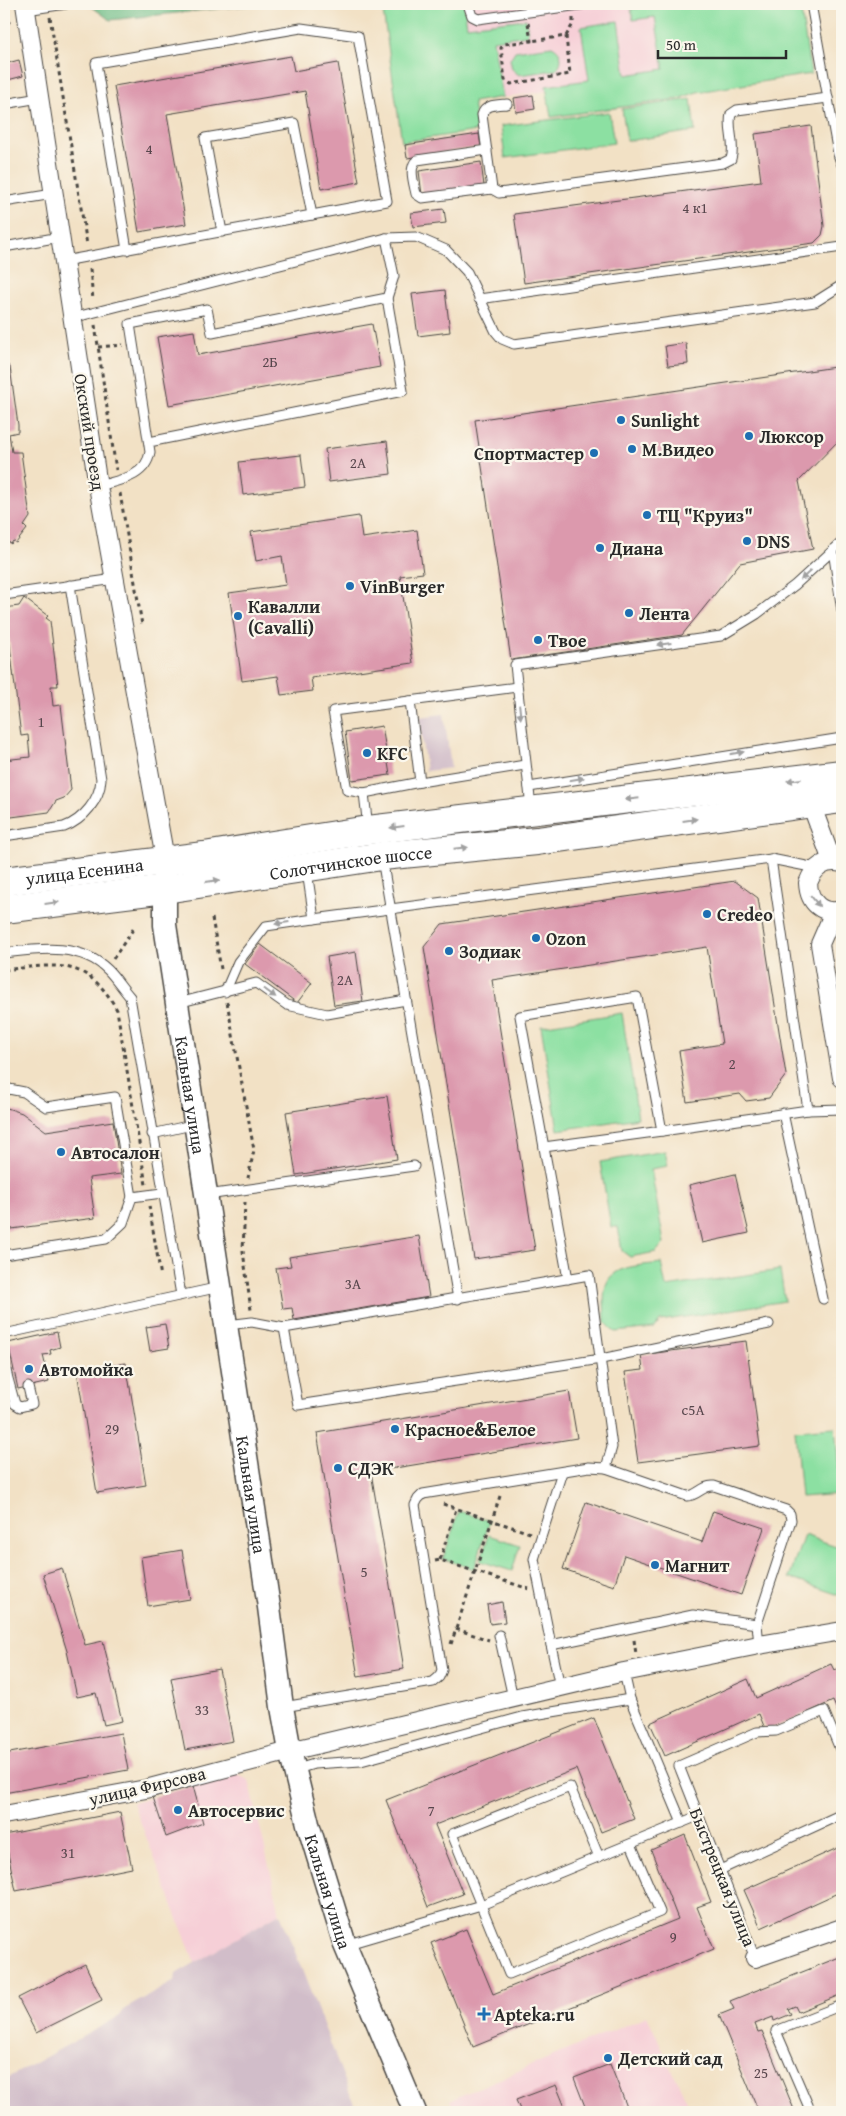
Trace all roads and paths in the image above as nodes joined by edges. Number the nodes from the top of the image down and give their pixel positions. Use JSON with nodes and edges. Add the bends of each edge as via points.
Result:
{"nodes":[{"id":1,"x":66,"y":4,"type":"edge"},
{"id":2,"x":468,"y":4,"type":"edge"},
{"id":3,"x":587,"y":4,"type":"edge"},
{"id":4,"x":811,"y":4,"type":"edge"},
{"id":5,"x":48,"y":6,"type":"junction"},
{"id":6,"x":571,"y":6,"type":"junction"},
{"id":7,"x":25,"y":7,"type":"edge"},
{"id":8,"x":527,"y":12,"type":"junction"},
{"id":9,"x":566,"y":36,"type":"junction"},
{"id":10,"x":531,"y":41,"type":"junction"},
{"id":11,"x":39,"y":98,"type":"junction"},
{"id":12,"x":828,"y":98,"type":"junction"},
{"id":13,"x":4,"y":104,"type":"edge"},
{"id":14,"x":507,"y":104,"type":"dead end"},
{"id":15,"x":487,"y":150,"type":"junction"},
{"id":16,"x":842,"y":165,"type":"edge"},
{"id":17,"x":492,"y":188,"type":"junction"},
{"id":18,"x":53,"y":194,"type":"junction"},
{"id":19,"x":4,"y":202,"type":"edge"},
{"id":20,"x":312,"y":215,"type":"junction"},
{"id":21,"x":222,"y":232,"type":"junction"},
{"id":22,"x":60,"y":236,"type":"junction"},
{"id":23,"x":386,"y":238,"type":"junction"},
{"id":24,"x":842,"y":246,"type":"edge"},
{"id":25,"x":4,"y":247,"type":"edge"},
{"id":26,"x":127,"y":250,"type":"junction"},
{"id":27,"x":89,"y":257,"type":"junction"},
{"id":28,"x":64,"y":262,"type":"junction"},
{"id":29,"x":842,"y":285,"type":"edge"},
{"id":30,"x":387,"y":298,"type":"junction"},
{"id":31,"x":479,"y":299,"type":"junction"},
{"id":32,"x":93,"y":300,"type":"dead end"},
{"id":33,"x":72,"y":318,"type":"junction"},
{"id":34,"x":95,"y":324,"type":"dead end"},
{"id":35,"x":134,"y":344,"type":"junction"},
{"id":36,"x":98,"y":347,"type":"junction"},
{"id":37,"x":149,"y":442,"type":"junction"},
{"id":38,"x":118,"y":481,"type":"junction"},
{"id":39,"x":98,"y":486,"type":"junction"},
{"id":40,"x":842,"y":542,"type":"edge"},
{"id":41,"x":833,"y":550,"type":"junction"},
{"id":42,"x":115,"y":579,"type":"junction"},
{"id":43,"x":70,"y":585,"type":"junction"},
{"id":44,"x":4,"y":595,"type":"edge"},
{"id":45,"x":842,"y":611,"type":"edge"},
{"id":46,"x":142,"y":626,"type":"dead end"},
{"id":47,"x":517,"y":687,"type":"junction"},
{"id":48,"x":410,"y":700,"type":"junction"},
{"id":49,"x":842,"y":738,"type":"edge"},
{"id":50,"x":525,"y":765,"type":"junction"},
{"id":51,"x":842,"y":774,"type":"edge"},
{"id":52,"x":420,"y":782,"type":"junction"},
{"id":53,"x":364,"y":793,"type":"junction"},
{"id":54,"x":530,"y":798,"type":"junction"},
{"id":55,"x":842,"y":799,"type":"edge"},
{"id":56,"x":811,"y":804,"type":"junction"},
{"id":57,"x":368,"y":830,"type":"junction"},
{"id":58,"x":4,"y":836,"type":"edge"},
{"id":59,"x":537,"y":841,"type":"junction"},
{"id":60,"x":382,"y":856,"type":"junction"},
{"id":61,"x":165,"y":859,"type":"junction"},
{"id":62,"x":771,"y":859,"type":"junction"},
{"id":63,"x":830,"y":864,"type":"edge"},
{"id":64,"x":306,"y":868,"type":"junction"},
{"id":65,"x":4,"y":881,"type":"edge"},
{"id":66,"x":165,"y":889,"type":"junction"},
{"id":67,"x":389,"y":908,"type":"junction"},
{"id":68,"x":4,"y":909,"type":"edge"},
{"id":69,"x":838,"y":911,"type":"edge"},
{"id":70,"x":212,"y":918,"type":"dead end"},
{"id":71,"x":314,"y":919,"type":"junction"},
{"id":72,"x":134,"y":928,"type":"dead end"},
{"id":73,"x":4,"y":953,"type":"edge"},
{"id":74,"x":106,"y":968,"type":"junction"},
{"id":75,"x":225,"y":992,"type":"junction"},
{"id":76,"x":406,"y":1000,"type":"junction"},
{"id":77,"x":178,"y":1003,"type":"junction"},
{"id":78,"x":842,"y":1078,"type":"edge"},
{"id":79,"x":4,"y":1088,"type":"edge"},
{"id":80,"x":842,"y":1109,"type":"edge"},
{"id":81,"x":808,"y":1110,"type":"junction"},
{"id":82,"x":783,"y":1113,"type":"junction"},
{"id":83,"x":196,"y":1124,"type":"junction"},
{"id":84,"x":662,"y":1130,"type":"junction"},
{"id":85,"x":152,"y":1134,"type":"junction"},
{"id":86,"x":544,"y":1147,"type":"junction"},
{"id":87,"x":414,"y":1166,"type":"dead end"},
{"id":88,"x":246,"y":1189,"type":"junction"},
{"id":89,"x":162,"y":1193,"type":"junction"},
{"id":90,"x":208,"y":1195,"type":"junction"},
{"id":91,"x":132,"y":1197,"type":"junction"},
{"id":92,"x":4,"y":1255,"type":"edge"},
{"id":93,"x":568,"y":1279,"type":"junction"},
{"id":94,"x":220,"y":1287,"type":"junction"},
{"id":95,"x":181,"y":1295,"type":"junction"},
{"id":96,"x":823,"y":1298,"type":"dead end"},
{"id":97,"x":458,"y":1299,"type":"junction"},
{"id":98,"x":252,"y":1322,"type":"junction"},
{"id":99,"x":769,"y":1324,"type":"dead end"},
{"id":100,"x":226,"y":1325,"type":"junction"},
{"id":101,"x":284,"y":1328,"type":"junction"},
{"id":102,"x":4,"y":1334,"type":"edge"},
{"id":103,"x":4,"y":1359,"type":"edge"},
{"id":104,"x":601,"y":1359,"type":"junction"},
{"id":105,"x":6,"y":1376,"type":"edge"},
{"id":106,"x":28,"y":1387,"type":"dead end"},
{"id":107,"x":606,"y":1468,"type":"junction"},
{"id":108,"x":562,"y":1472,"type":"junction"},
{"id":109,"x":505,"y":1481,"type":"junction"},
{"id":110,"x":440,"y":1491,"type":"junction"},
{"id":111,"x":456,"y":1509,"type":"junction"},
{"id":112,"x":492,"y":1520,"type":"junction"},
{"id":113,"x":541,"y":1536,"type":"junction"},
{"id":114,"x":440,"y":1560,"type":"junction"},
{"id":115,"x":424,"y":1563,"type":"junction"},
{"id":116,"x":475,"y":1572,"type":"junction"},
{"id":117,"x":540,"y":1593,"type":"junction"},
{"id":118,"x":757,"y":1624,"type":"junction"},
{"id":119,"x":631,"y":1628,"type":"junction"},
{"id":120,"x":456,"y":1629,"type":"junction"},
{"id":121,"x":842,"y":1631,"type":"edge"},
{"id":122,"x":500,"y":1639,"type":"joint"},
{"id":123,"x":551,"y":1645,"type":"junction"},
{"id":124,"x":759,"y":1645,"type":"junction"},
{"id":125,"x":438,"y":1650,"type":"junction"},
{"id":126,"x":631,"y":1667,"type":"junction"},
{"id":127,"x":560,"y":1687,"type":"junction"},
{"id":128,"x":513,"y":1698,"type":"junction"},
{"id":129,"x":630,"y":1699,"type":"junction"},
{"id":130,"x":282,"y":1707,"type":"junction"},
{"id":131,"x":842,"y":1754,"type":"edge"},
{"id":132,"x":292,"y":1760,"type":"junction"},
{"id":133,"x":842,"y":1814,"type":"edge"},
{"id":134,"x":4,"y":1815,"type":"edge"},
{"id":135,"x":698,"y":1816,"type":"junction"},
{"id":136,"x":682,"y":1823,"type":"junction"},
{"id":137,"x":631,"y":1844,"type":"junction"},
{"id":138,"x":598,"y":1857,"type":"junction"},
{"id":139,"x":720,"y":1870,"type":"junction"},
{"id":140,"x":481,"y":1905,"type":"junction"},
{"id":141,"x":842,"y":1928,"type":"edge"},
{"id":142,"x":344,"y":1945,"type":"junction"},
{"id":143,"x":755,"y":1958,"type":"joint"},
{"id":144,"x":842,"y":2005,"type":"edge"},
{"id":145,"x":415,"y":2112,"type":"edge"},
{"id":146,"x":811,"y":2112,"type":"edge"}],
"edges":[{"from":1,"to":5,"type":"lane"},
{"from":2,"to":8,"type":"lane","via":[[472,16],[478,18]]},
{"from":3,"to":6,"type":"lane"},
{"from":4,"to":12,"type":"lane"},
{"from":5,"to":7,"type":"lane"},
{"from":5,"to":27,"type":"path"},
{"from":6,"to":8,"type":"lane"},
{"from":6,"to":9,"type":"path","via":[[573,24]]},
{"from":7,"to":11,"type":"street","name":"Окский проезд"},
{"from":8,"to":10,"type":"path"},
{"from":9,"to":10,"type":"path"},
{"from":9,"to":10,"type":"path","via":[[570,74],[511,84],[505,80],[502,46]]},
{"from":11,"to":13,"type":"lane"},
{"from":11,"to":18,"type":"street","name":"Окский проезд"},
{"from":12,"to":16,"type":"lane"},
{"from":12,"to":17,"type":"lane","via":[[737,110],[729,121],[733,152],[731,158],[723,163],[499,192]]},
{"from":14,"to":15,"type":"lane","via":[[484,110]]},
{"from":15,"to":17,"type":"lane"},
{"from":15,"to":17,"type":"lane","via":[[417,160],[413,162],[413,176],[416,194],[422,198]]},
{"from":18,"to":19,"type":"lane"},
{"from":18,"to":22,"type":"street","name":"Окский проезд"},
{"from":20,"to":21,"type":"lane"},
{"from":20,"to":21,"type":"lane","via":[[294,123],[205,138]]},
{"from":20,"to":26,"type":"lane","via":[[387,201],[358,36],[302,28],[96,63]]},
{"from":21,"to":26,"type":"lane"},
{"from":22,"to":25,"type":"lane"},
{"from":22,"to":28,"type":"street","name":"Окский проезд"},
{"from":23,"to":30,"type":"lane","via":[[394,276]]},
{"from":23,"to":31,"type":"lane","via":[[416,237],[446,250],[467,272]]},
{"from":23,"to":33,"type":"lane"},
{"from":24,"to":31,"type":"lane"},
{"from":26,"to":27,"type":"lane"},
{"from":27,"to":28,"type":"lane"},
{"from":27,"to":32,"type":"path"},
{"from":28,"to":33,"type":"street","name":"Окский проезд"},
{"from":29,"to":31,"type":"lane","via":[[814,302],[514,344],[496,332]]},
{"from":30,"to":35,"type":"lane","via":[[212,333],[207,310],[130,324]]},
{"from":30,"to":37,"type":"lane","via":[[403,392]]},
{"from":33,"to":39,"type":"street","name":"Окский проезд"},
{"from":34,"to":36,"type":"path"},
{"from":35,"to":36,"type":"path"},
{"from":35,"to":37,"type":"lane"},
{"from":36,"to":38,"type":"path"},
{"from":37,"to":38,"type":"lane","via":[[148,463],[140,472]]},
{"from":38,"to":39,"type":"lane"},
{"from":38,"to":46,"type":"path"},
{"from":39,"to":42,"type":"street","name":"Окский проезд"},
{"from":40,"to":41,"type":"lane"},
{"from":41,"to":45,"type":"lane"},
{"from":41,"to":47,"type":"lane","one_way":true,"via":[[795,585],[721,636],[515,665]]},
{"from":42,"to":43,"type":"lane"},
{"from":42,"to":61,"type":"street","name":"Окский проезд"},
{"from":43,"to":44,"type":"lane"},
{"from":43,"to":58,"type":"lane","via":[[101,779],[100,790],[95,801],[72,824]]},
{"from":47,"to":48,"type":"lane"},
{"from":47,"to":50,"type":"lane","one_way":true},
{"from":48,"to":52,"type":"lane"},
{"from":48,"to":53,"type":"lane","via":[[333,711],[347,790]]},
{"from":54,"to":49,"type":"lane","one_way":true},
{"from":50,"to":52,"type":"lane"},
{"from":50,"to":54,"type":"lane"},
{"from":51,"to":54,"type":"main road","name":"Солотчинское шоссе","one_way":true},
{"from":52,"to":53,"type":"lane"},
{"from":53,"to":57,"type":"lane"},
{"from":54,"to":57,"type":"main road","name":"Солотчинское шоссе","one_way":true},
{"from":54,"to":59,"type":"street"},
{"from":55,"to":56,"type":"main road","name":"Солотчинское шоссе"},
{"from":59,"to":56,"type":"main road","name":"Солотчинское шоссе","one_way":true},
{"from":56,"to":63,"type":"street"},
{"from":57,"to":61,"type":"main road","name":"Солотчинское шоссе","via":[[204,856]]},
{"from":60,"to":59,"type":"main road","name":"Солотчинское шоссе","one_way":true},
{"from":60,"to":64,"type":"main road","name":"Солотчинское шоссе"},
{"from":60,"to":67,"type":"lane"},
{"from":61,"to":65,"type":"main road","name":"улица Есенина"},
{"from":61,"to":66,"type":"street","name":"Кальная улица"},
{"from":62,"to":63,"type":"lane"},
{"from":62,"to":67,"type":"lane"},
{"from":62,"to":81,"type":"lane"},
{"from":63,"to":69,"type":"street","one_way":true,"via":[[808,883],[809,892],[818,906]]},
{"from":66,"to":64,"type":"main road","name":"Солотчинское шоссе","one_way":true},
{"from":64,"to":71,"type":"lane"},
{"from":68,"to":66,"type":"main road","name":"улица Есенина","one_way":true},
{"from":66,"to":77,"type":"street","name":"Кальная улица","via":[[165,925]]},
{"from":67,"to":71,"type":"lane"},
{"from":67,"to":76,"type":"lane"},
{"from":69,"to":78,"type":"street","via":[[820,944]]},
{"from":70,"to":75,"type":"path"},
{"from":71,"to":75,"type":"lane","one_way":true,"via":[[266,926],[238,962]]},
{"from":72,"to":74,"type":"path"},
{"from":73,"to":74,"type":"lane","via":[[50,948],[81,953]]},
{"from":74,"to":85,"type":"lane","via":[[130,997]]},
{"from":75,"to":76,"type":"lane","one_way":true,"via":[[256,983],[287,1005],[327,1014]]},
{"from":75,"to":77,"type":"lane"},
{"from":75,"to":88,"type":"path","via":[[254,1150]]},
{"from":76,"to":97,"type":"lane"},
{"from":77,"to":83,"type":"street","name":"Кальная улица"},
{"from":79,"to":91,"type":"lane","via":[[24,1092],[46,1107],[115,1098]]},
{"from":80,"to":81,"type":"lane"},
{"from":81,"to":82,"type":"lane"},
{"from":82,"to":84,"type":"lane"},
{"from":82,"to":96,"type":"lane"},
{"from":83,"to":85,"type":"lane"},
{"from":83,"to":90,"type":"street","name":"Кальная улица"},
{"from":84,"to":86,"type":"lane"},
{"from":84,"to":86,"type":"lane","via":[[636,997],[520,1016]]},
{"from":85,"to":89,"type":"lane"},
{"from":86,"to":93,"type":"lane"},
{"from":87,"to":88,"type":"lane"},
{"from":88,"to":90,"type":"lane"},
{"from":88,"to":98,"type":"path","via":[[243,1251]]},
{"from":89,"to":91,"type":"lane"},
{"from":89,"to":95,"type":"lane"},
{"from":90,"to":94,"type":"street","name":"Кальная улица"},
{"from":91,"to":92,"type":"lane","via":[[123,1223],[106,1239]]},
{"from":93,"to":97,"type":"lane"},
{"from":93,"to":104,"type":"lane","via":[[589,1275]]},
{"from":94,"to":95,"type":"lane"},
{"from":94,"to":100,"type":"street","name":"Кальная улица"},
{"from":95,"to":102,"type":"lane","via":[[16,1336]]},
{"from":97,"to":101,"type":"lane"},
{"from":98,"to":100,"type":"lane"},
{"from":98,"to":101,"type":"lane"},
{"from":99,"to":104,"type":"lane"},
{"from":100,"to":130,"type":"street","name":"Кальная улица"},
{"from":101,"to":104,"type":"lane","via":[[298,1405]]},
{"from":103,"to":105,"type":"lane"},
{"from":104,"to":107,"type":"lane","via":[[612,1446]]},
{"from":105,"to":106,"type":"lane","via":[[15,1404],[20,1407],[32,1404]]},
{"from":107,"to":108,"type":"lane","via":[[589,1467]]},
{"from":107,"to":118,"type":"lane","via":[[687,1496],[708,1485],[714,1486],[790,1514],[791,1520]]},
{"from":108,"to":109,"type":"lane"},
{"from":108,"to":113,"type":"lane"},
{"from":109,"to":110,"type":"lane"},
{"from":109,"to":112,"type":"path"},
{"from":110,"to":111,"type":"path","via":[[443,1504]]},
{"from":110,"to":115,"type":"lane","via":[[423,1494],[415,1505]]},
{"from":111,"to":112,"type":"path"},
{"from":111,"to":114,"type":"path"},
{"from":112,"to":113,"type":"path"},
{"from":112,"to":116,"type":"path"},
{"from":113,"to":117,"type":"lane","via":[[534,1559]]},
{"from":114,"to":115,"type":"path"},
{"from":114,"to":116,"type":"path"},
{"from":115,"to":125,"type":"lane"},
{"from":116,"to":117,"type":"path"},
{"from":116,"to":120,"type":"path"},
{"from":117,"to":123,"type":"lane"},
{"from":118,"to":119,"type":"lane","via":[[693,1615]]},
{"from":118,"to":124,"type":"lane"},
{"from":119,"to":123,"type":"lane"},
{"from":119,"to":126,"type":"path"},
{"from":120,"to":122,"type":"path"},
{"from":120,"to":125,"type":"path","via":[[450,1647]]},
{"from":121,"to":124,"type":"street","name":"улица Фирсова"},
{"from":122,"to":128,"type":"lane"},
{"from":123,"to":127,"type":"lane"},
{"from":124,"to":126,"type":"street","name":"улица Фирсова"},
{"from":125,"to":130,"type":"lane","via":[[442,1670],[433,1682]]},
{"from":126,"to":127,"type":"street","name":"улица Фирсова"},
{"from":126,"to":129,"type":"lane"},
{"from":127,"to":128,"type":"street","name":"улица Фирсова"},
{"from":128,"to":132,"type":"street","name":"улица Фирсова"},
{"from":129,"to":132,"type":"lane","via":[[522,1717],[361,1761],[314,1764]]},
{"from":129,"to":136,"type":"lane"},
{"from":130,"to":132,"type":"street","name":"Кальная улица"},
{"from":131,"to":135,"type":"lane","name":"Быстрецкая улица","via":[[824,1711],[776,1731],[757,1732],[679,1766]]},
{"from":132,"to":134,"type":"street","name":"улица Фирсова"},
{"from":132,"to":142,"type":"street","name":"Кальная улица"},
{"from":133,"to":139,"type":"lane"},
{"from":135,"to":136,"type":"lane"},
{"from":135,"to":139,"type":"lane","name":"Быстрецкая улица"},
{"from":136,"to":137,"type":"lane"},
{"from":137,"to":138,"type":"lane"},
{"from":137,"to":140,"type":"lane","via":[[660,1912],[509,1974]]},
{"from":138,"to":140,"type":"lane"},
{"from":138,"to":140,"type":"lane","via":[[570,1786],[452,1834]]},
{"from":139,"to":143,"type":"lane","name":"Быстрецкая улица"},
{"from":140,"to":142,"type":"lane"},
{"from":141,"to":143,"type":"street","name":"Быстрецкая улица"},
{"from":142,"to":145,"type":"street","name":"Кальная улица"},
{"from":144,"to":146,"type":"lane","via":[[776,2031]]}]}
